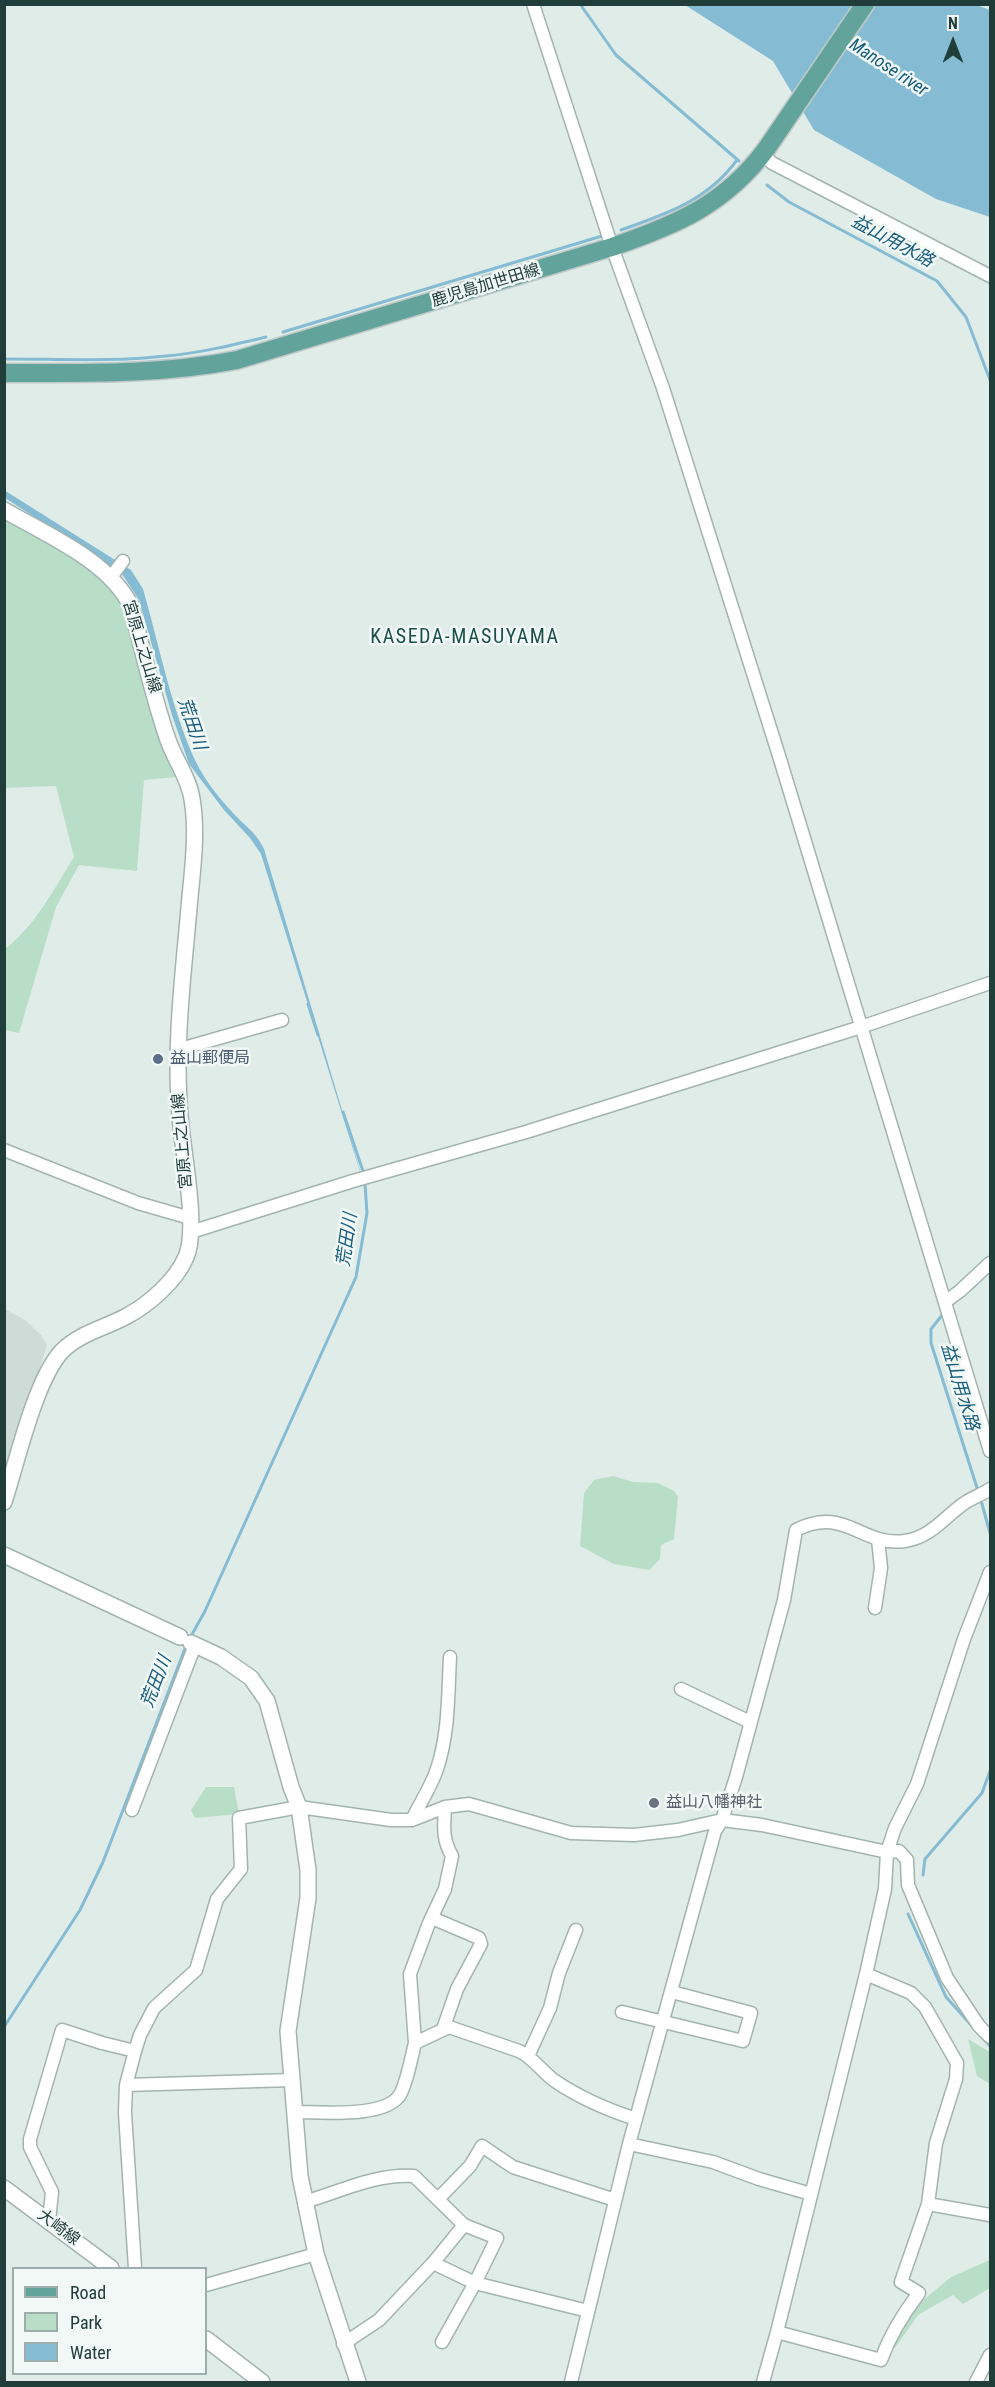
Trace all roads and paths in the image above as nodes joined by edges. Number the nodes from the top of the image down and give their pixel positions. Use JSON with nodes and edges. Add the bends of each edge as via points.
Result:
{"nodes":[{"id":1,"x":533,"y":4,"type":"edge"},
{"id":2,"x":865,"y":4,"type":"edge"},
{"id":3,"x":765,"y":151,"type":"junction"},
{"id":4,"x":612,"y":247,"type":"junction"},
{"id":5,"x":990,"y":276,"type":"edge"},
{"id":6,"x":4,"y":373,"type":"edge"},
{"id":7,"x":4,"y":510,"type":"edge"},
{"id":8,"x":123,"y":561,"type":"dead end"},
{"id":9,"x":111,"y":577,"type":"junction"},
{"id":10,"x":990,"y":983,"type":"edge"},
{"id":11,"x":282,"y":1020,"type":"dead end"},
{"id":12,"x":861,"y":1027,"type":"junction"},
{"id":13,"x":177,"y":1050,"type":"junction"},
{"id":14,"x":4,"y":1150,"type":"edge"},
{"id":15,"x":191,"y":1225,"type":"junction"},
{"id":16,"x":990,"y":1263,"type":"edge"},
{"id":17,"x":945,"y":1302,"type":"junction"},
{"id":18,"x":990,"y":1450,"type":"edge"},
{"id":19,"x":982,"y":1494,"type":"edge"},
{"id":20,"x":4,"y":1502,"type":"edge"},
{"id":21,"x":878,"y":1539,"type":"junction"},
{"id":22,"x":4,"y":1555,"type":"edge"},
{"id":23,"x":990,"y":1572,"type":"edge"},
{"id":24,"x":875,"y":1608,"type":"dead end"},
{"id":25,"x":188,"y":1642,"type":"junction"},
{"id":26,"x":450,"y":1657,"type":"dead end"},
{"id":27,"x":681,"y":1689,"type":"dead end"},
{"id":28,"x":750,"y":1722,"type":"junction"},
{"id":29,"x":299,"y":1807,"type":"junction"},
{"id":30,"x":445,"y":1807,"type":"junction"},
{"id":31,"x":132,"y":1810,"type":"dead end"},
{"id":32,"x":412,"y":1820,"type":"junction"},
{"id":33,"x":722,"y":1820,"type":"junction"},
{"id":34,"x":887,"y":1852,"type":"junction"},
{"id":35,"x":432,"y":1918,"type":"junction"},
{"id":36,"x":576,"y":1930,"type":"dead end"},
{"id":37,"x":866,"y":1974,"type":"junction"},
{"id":38,"x":672,"y":1992,"type":"junction"},
{"id":39,"x":622,"y":2013,"type":"dead end"},
{"id":40,"x":664,"y":2022,"type":"junction"},
{"id":41,"x":443,"y":2029,"type":"junction"},
{"id":42,"x":990,"y":2037,"type":"edge"},
{"id":43,"x":416,"y":2043,"type":"junction"},
{"id":44,"x":135,"y":2051,"type":"junction"},
{"id":45,"x":528,"y":2056,"type":"junction"},
{"id":46,"x":292,"y":2080,"type":"junction"},
{"id":47,"x":126,"y":2085,"type":"junction"},
{"id":48,"x":295,"y":2112,"type":"junction"},
{"id":49,"x":636,"y":2119,"type":"junction"},
{"id":50,"x":629,"y":2144,"type":"junction"},
{"id":51,"x":4,"y":2188,"type":"edge"},
{"id":52,"x":811,"y":2194,"type":"junction"},
{"id":53,"x":439,"y":2199,"type":"junction"},
{"id":54,"x":615,"y":2200,"type":"junction"},
{"id":55,"x":304,"y":2202,"type":"junction"},
{"id":56,"x":928,"y":2204,"type":"junction"},
{"id":57,"x":990,"y":2215,"type":"edge"},
{"id":58,"x":49,"y":2221,"type":"junction"},
{"id":59,"x":464,"y":2225,"type":"junction"},
{"id":60,"x":316,"y":2254,"type":"junction"},
{"id":61,"x":433,"y":2263,"type":"junction"},
{"id":62,"x":110,"y":2267,"type":"edge"},
{"id":63,"x":135,"y":2267,"type":"edge"},
{"id":64,"x":475,"y":2283,"type":"junction"},
{"id":65,"x":207,"y":2285,"type":"edge"},
{"id":66,"x":588,"y":2311,"type":"junction"},
{"id":67,"x":777,"y":2332,"type":"junction"},
{"id":68,"x":207,"y":2340,"type":"edge"},
{"id":69,"x":442,"y":2342,"type":"dead end"},
{"id":70,"x":344,"y":2344,"type":"junction"},
{"id":71,"x":990,"y":2355,"type":"edge"},
{"id":72,"x":262,"y":2382,"type":"edge"},
{"id":73,"x":358,"y":2382,"type":"edge"},
{"id":74,"x":571,"y":2382,"type":"edge"},
{"id":75,"x":763,"y":2382,"type":"edge"},
{"id":76,"x":976,"y":2382,"type":"edge"}],
"edges":[{"from":1,"to":4,"type":"street"},
{"from":2,"to":3,"type":"main road","name":"鹿児島加世田線"},
{"from":3,"to":4,"type":"main road","name":"鹿児島加世田線","via":[[733,186],[697,212],[667,228]]},
{"from":3,"to":5,"type":"street","via":[[782,168]]},
{"from":4,"to":6,"type":"main road","name":"鹿児島加世田線","via":[[237,360],[150,372]]},
{"from":4,"to":12,"type":"street","via":[[663,388]]},
{"from":7,"to":9,"type":"street","name":"宮原上之山線"},
{"from":8,"to":9,"type":"street"},
{"from":9,"to":13,"type":"street","name":"宮原上之山線","via":[[131,606],[169,742],[192,800],[194,866]]},
{"from":10,"to":12,"type":"street"},
{"from":11,"to":13,"type":"street"},
{"from":12,"to":15,"type":"street","via":[[526,1132]]},
{"from":12,"to":17,"type":"street"},
{"from":13,"to":15,"type":"street","name":"宮原上之山線"},
{"from":14,"to":15,"type":"street"},
{"from":15,"to":20,"type":"street","name":"宮原上之山線","via":[[186,1257],[165,1286],[128,1316],[87,1333],[65,1348],[48,1369]]},
{"from":16,"to":17,"type":"street"},
{"from":17,"to":18,"type":"street"},
{"from":19,"to":21,"type":"street","via":[[920,1537],[893,1542]]},
{"from":21,"to":24,"type":"street","via":[[881,1568]]},
{"from":21,"to":28,"type":"street","via":[[834,1521],[819,1521],[796,1530],[784,1600]]},
{"from":22,"to":25,"type":"street"},
{"from":23,"to":34,"type":"street","via":[[917,1784]]},
{"from":25,"to":29,"type":"street","via":[[221,1657],[251,1678],[267,1701]]},
{"from":25,"to":31,"type":"street"},
{"from":26,"to":32,"type":"street","via":[[441,1755]]},
{"from":27,"to":28,"type":"street"},
{"from":28,"to":33,"type":"street"},
{"from":29,"to":32,"type":"street"},
{"from":29,"to":44,"type":"street","via":[[239,1818],[241,1869],[217,1899],[196,1970],[154,2008]]},
{"from":29,"to":46,"type":"street","via":[[308,1898],[289,2022]]},
{"from":30,"to":32,"type":"street"},
{"from":30,"to":33,"type":"street","via":[[469,1804],[571,1833],[601,1835],[656,1833]]},
{"from":30,"to":35,"type":"street","via":[[443,1836],[452,1856],[445,1890]]},
{"from":33,"to":34,"type":"street"},
{"from":33,"to":38,"type":"street","via":[[715,1831]]},
{"from":34,"to":37,"type":"street","via":[[885,1889]]},
{"from":34,"to":42,"type":"street","via":[[899,1851],[907,1860],[908,1885],[947,1978]]},
{"from":35,"to":41,"type":"street","via":[[479,1938],[481,1944],[457,1989]]},
{"from":35,"to":43,"type":"street","via":[[410,1974]]},
{"from":36,"to":45,"type":"street","via":[[550,2008]]},
{"from":37,"to":52,"type":"street"},
{"from":37,"to":56,"type":"street","via":[[911,1994],[925,2007],[957,2063],[956,2079],[936,2143]]},
{"from":38,"to":40,"type":"street"},
{"from":38,"to":40,"type":"street","via":[[751,2013],[743,2041]]},
{"from":39,"to":40,"type":"street"},
{"from":40,"to":49,"type":"street"},
{"from":41,"to":43,"type":"street"},
{"from":41,"to":45,"type":"street","via":[[453,2027]]},
{"from":43,"to":48,"type":"street","via":[[401,2094],[386,2106],[373,2110]]},
{"from":44,"to":47,"type":"street"},
{"from":44,"to":58,"type":"street","via":[[62,2030],[30,2139],[52,2192]]},
{"from":45,"to":49,"type":"street","via":[[554,2080]]},
{"from":46,"to":47,"type":"street"},
{"from":46,"to":48,"type":"street"},
{"from":47,"to":63,"type":"street"},
{"from":48,"to":55,"type":"street"},
{"from":49,"to":50,"type":"street"},
{"from":50,"to":52,"type":"street","via":[[713,2162]]},
{"from":50,"to":54,"type":"street"},
{"from":51,"to":58,"type":"street","name":"大崎線"},
{"from":52,"to":67,"type":"street"},
{"from":53,"to":54,"type":"street","via":[[470,2166],[482,2146],[513,2167]]},
{"from":53,"to":55,"type":"street","via":[[414,2176],[404,2175],[361,2183]]},
{"from":53,"to":59,"type":"street"},
{"from":54,"to":66,"type":"street"},
{"from":55,"to":60,"type":"street"},
{"from":56,"to":57,"type":"street"},
{"from":56,"to":67,"type":"street","via":[[901,2282],[919,2293],[894,2330],[881,2360]]},
{"from":58,"to":62,"type":"street","name":"大崎線"},
{"from":59,"to":61,"type":"street"},
{"from":59,"to":64,"type":"street","via":[[497,2238]]},
{"from":60,"to":65,"type":"street"},
{"from":60,"to":70,"type":"street"},
{"from":61,"to":64,"type":"street"},
{"from":61,"to":70,"type":"street","via":[[379,2320]]},
{"from":64,"to":66,"type":"street"},
{"from":64,"to":69,"type":"street"},
{"from":66,"to":74,"type":"street"},
{"from":67,"to":75,"type":"street"},
{"from":68,"to":72,"type":"street"},
{"from":70,"to":73,"type":"street"},
{"from":71,"to":76,"type":"street"}]}
